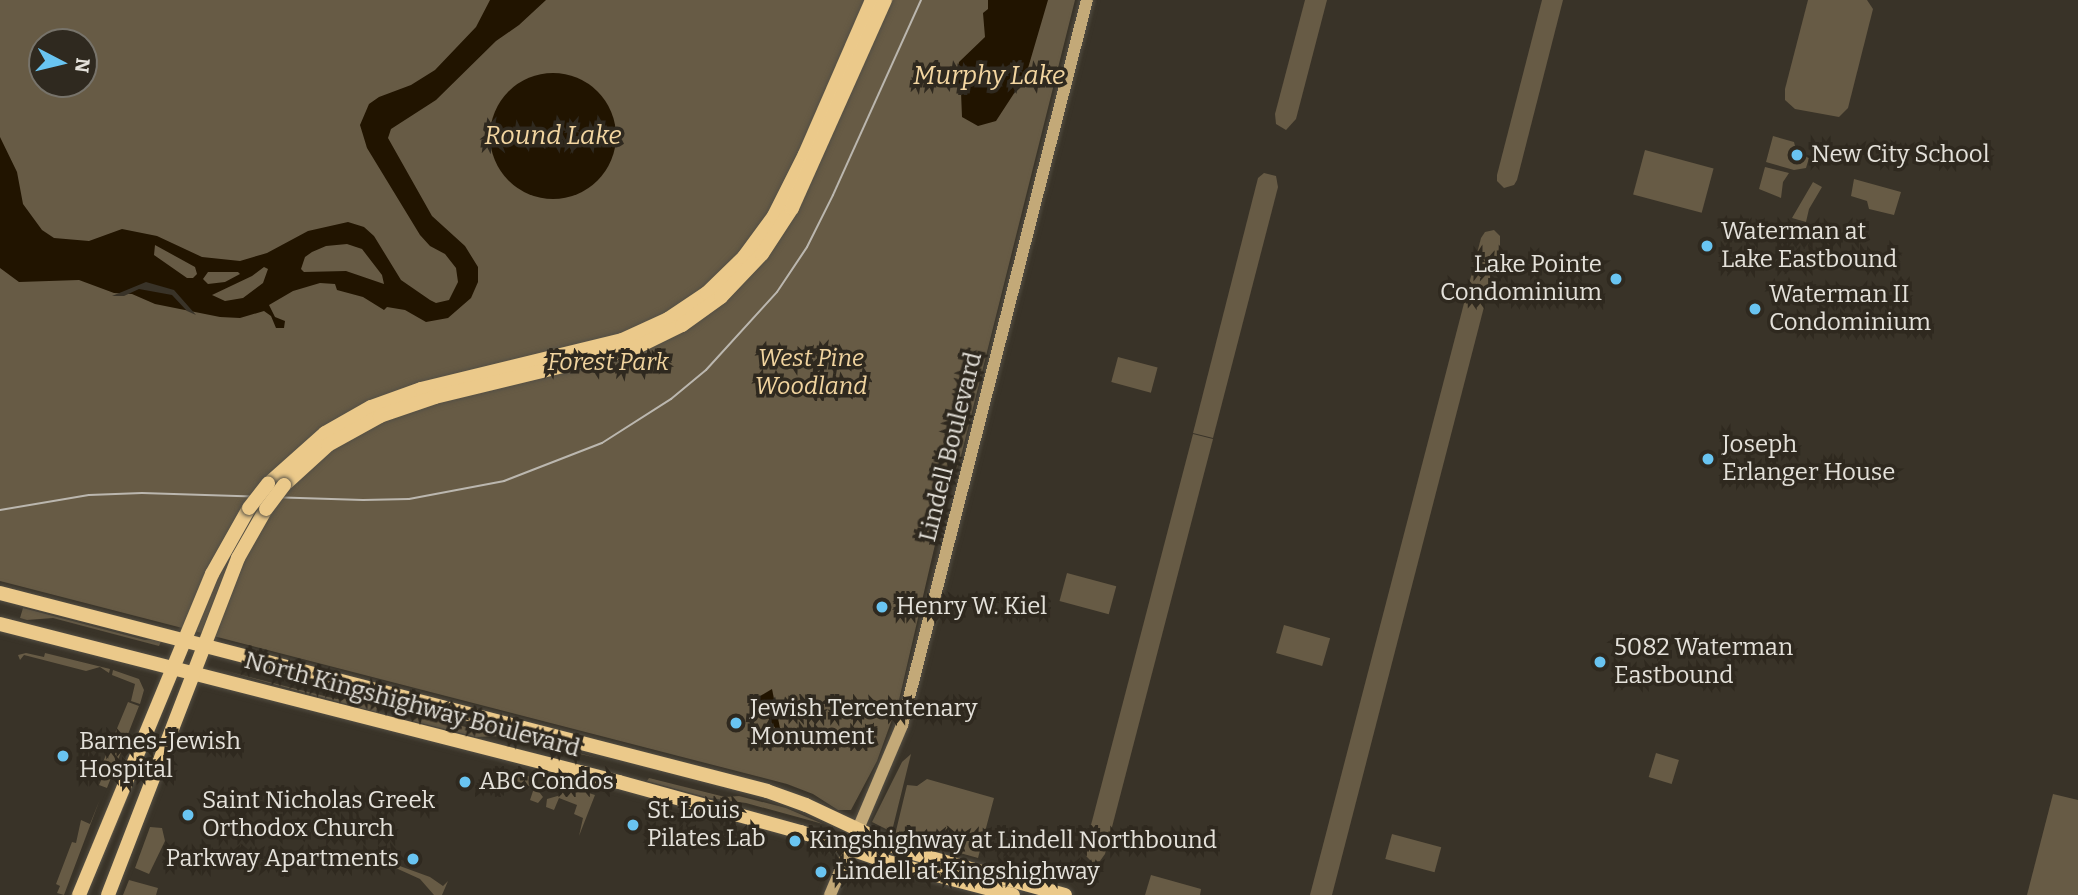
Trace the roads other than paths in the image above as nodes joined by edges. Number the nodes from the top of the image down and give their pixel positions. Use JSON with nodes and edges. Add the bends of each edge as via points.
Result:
{"nodes":[{"id":1,"x":872,"y":0,"type":"edge"},
{"id":2,"x":885,"y":0,"type":"edge"},
{"id":3,"x":1087,"y":0,"type":"edge"},
{"id":4,"x":0,"y":593,"type":"edge"},
{"id":5,"x":0,"y":624,"type":"edge"},
{"id":6,"x":184,"y":639,"type":"junction"},
{"id":7,"x":204,"y":646,"type":"junction"},
{"id":8,"x":172,"y":666,"type":"junction"},
{"id":9,"x":194,"y":672,"type":"junction"},
{"id":10,"x":856,"y":831,"type":"junction"},
{"id":11,"x":849,"y":849,"type":"junction"},
{"id":12,"x":79,"y":895,"type":"edge"},
{"id":13,"x":108,"y":895,"type":"edge"},
{"id":14,"x":830,"y":895,"type":"edge"},
{"id":15,"x":1013,"y":895,"type":"edge"},
{"id":16,"x":1065,"y":895,"type":"edge"}],
"edges":[{"from":1,"to":6,"type":"main road","bridge":true,"via":[[774,216],[744,257],[707,293],[668,319],[622,340],[437,385],[371,407],[325,433],[268,484],[249,508],[221,554]]},
{"from":2,"to":7,"type":"main road","bridge":true,"via":[[792,208],[762,254],[721,297],[664,335],[616,355],[435,397],[380,416],[328,445],[284,485],[266,509],[238,558]]},
{"from":3,"to":10,"type":"main road","name":"Lindell Boulevard","via":[[904,717]]},
{"from":4,"to":6,"type":"main road","name":"North Kingshighway Boulevard"},
{"from":5,"to":8,"type":"main road","name":"North Kingshighway Boulevard"},
{"from":6,"to":7,"type":"main road","name":"North Kingshighway Boulevard"},
{"from":6,"to":8,"type":"main road"},
{"from":7,"to":9,"type":"main road"},
{"from":7,"to":10,"type":"main road","name":"North Kingshighway Boulevard","via":[[788,797]]},
{"from":8,"to":9,"type":"main road","name":"North Kingshighway Boulevard"},
{"from":8,"to":12,"type":"main road"},
{"from":9,"to":11,"type":"main road","name":"North Kingshighway Boulevard","via":[[619,782]]},
{"from":9,"to":13,"type":"main road"},
{"from":10,"to":11,"type":"main road","name":"Lindell Boulevard"},
{"from":10,"to":16,"type":"main road","name":"North Kingshighway Boulevard","via":[[924,857]]},
{"from":11,"to":14,"type":"main road","name":"Lindell Boulevard"},
{"from":11,"to":15,"type":"main road","name":"North Kingshighway Boulevard"}]}
